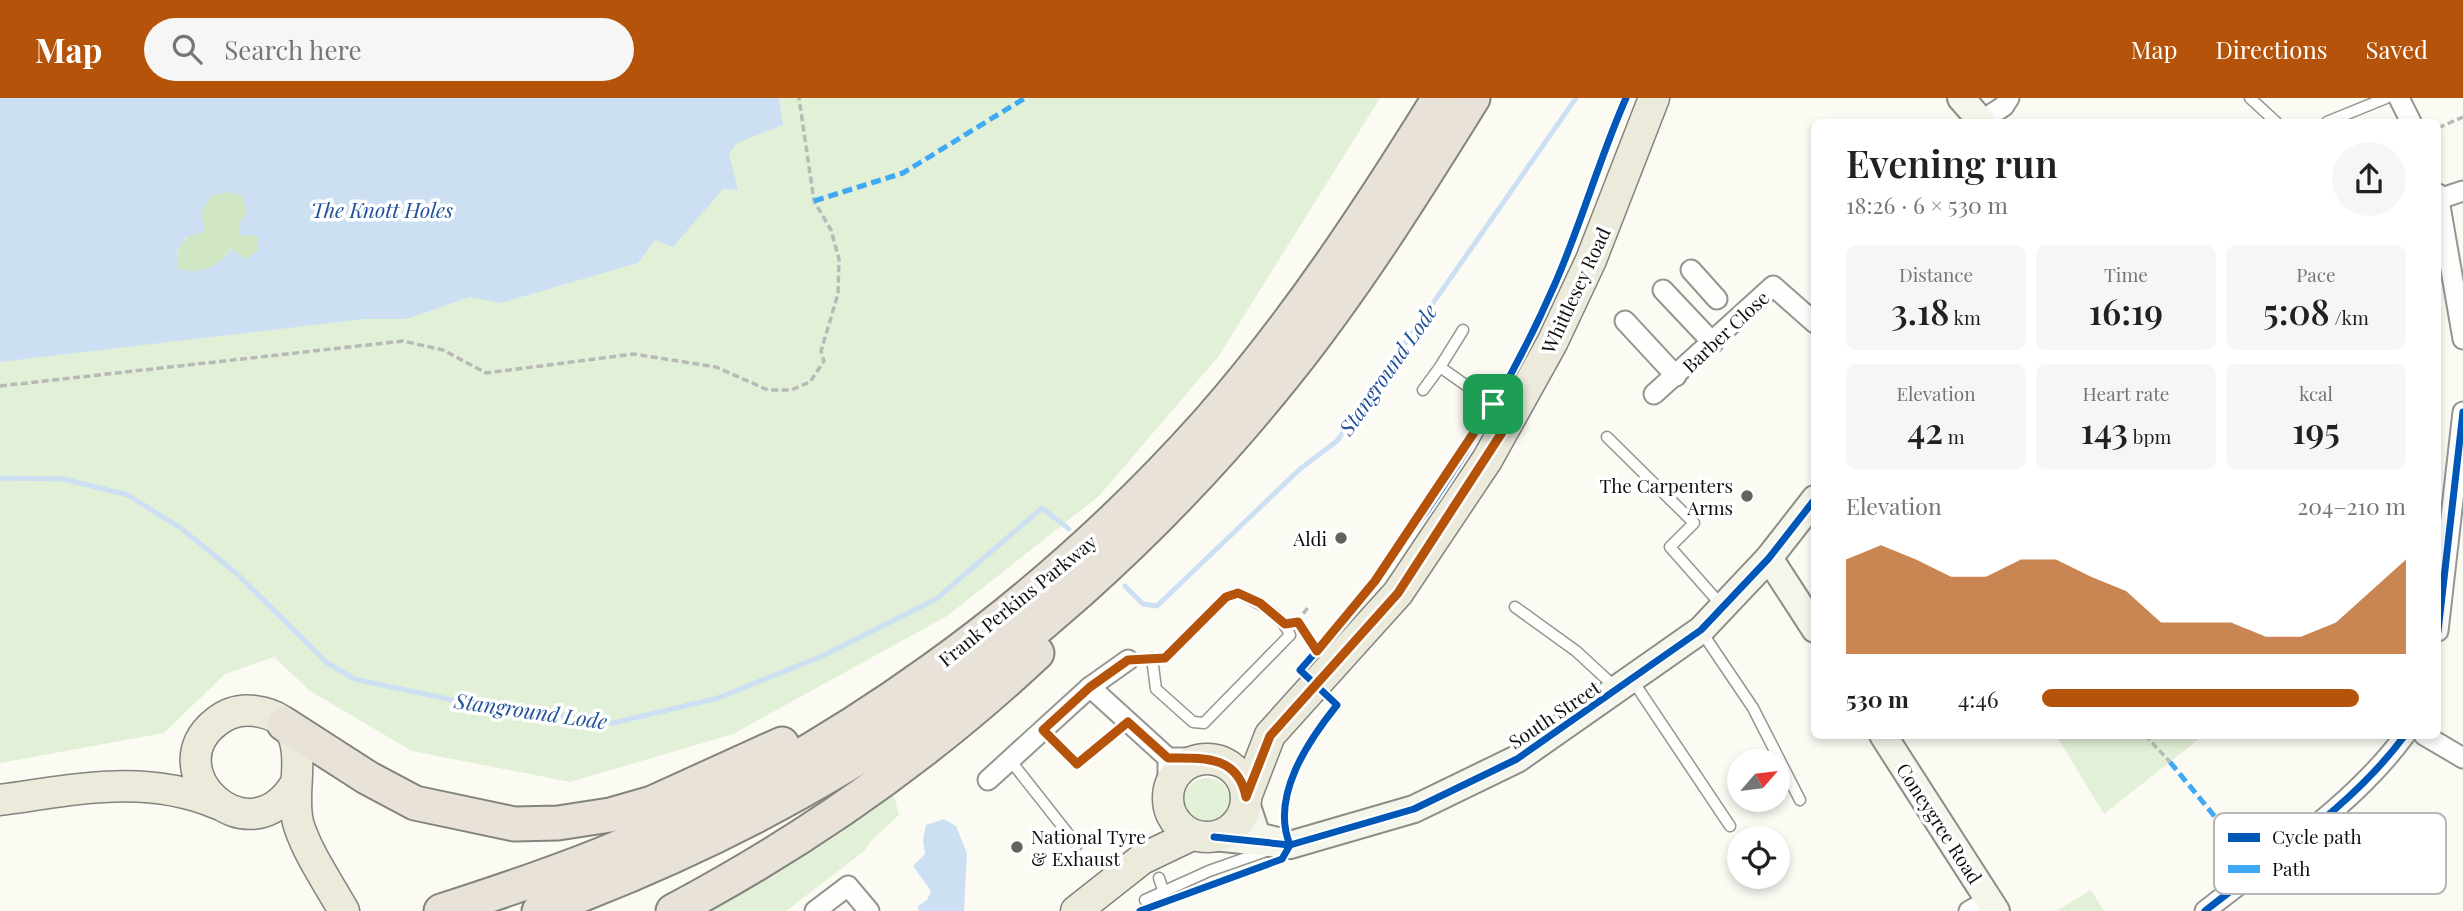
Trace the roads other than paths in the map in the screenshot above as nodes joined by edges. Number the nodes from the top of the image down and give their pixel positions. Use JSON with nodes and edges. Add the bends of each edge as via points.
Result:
{"nodes":[{"id":1,"x":1439,"y":98,"type":"edge"},
{"id":2,"x":1473,"y":98,"type":"edge"},
{"id":3,"x":1654,"y":98,"type":"edge"},
{"id":4,"x":1961,"y":98,"type":"edge"},
{"id":5,"x":2009,"y":98,"type":"edge"},
{"id":6,"x":2250,"y":98,"type":"edge"},
{"id":7,"x":2386,"y":98,"type":"edge"},
{"id":8,"x":2399,"y":98,"type":"edge"},
{"id":9,"x":1978,"y":119,"type":"edge"},
{"id":10,"x":1985,"y":119,"type":"edge"},
{"id":11,"x":2273,"y":119,"type":"edge"},
{"id":12,"x":2334,"y":119,"type":"edge"},
{"id":13,"x":2410,"y":119,"type":"edge"},
{"id":14,"x":2463,"y":191,"type":"edge"},
{"id":15,"x":2441,"y":196,"type":"edge"},
{"id":16,"x":2441,"y":208,"type":"edge"},
{"id":17,"x":1691,"y":270,"type":"dead end"},
{"id":18,"x":1663,"y":290,"type":"dead end"},
{"id":19,"x":1727,"y":310,"type":"junction"},
{"id":20,"x":1811,"y":319,"type":"edge"},
{"id":21,"x":1625,"y":321,"type":"dead end"},
{"id":22,"x":1463,"y":330,"type":"dead end"},
{"id":23,"x":2463,"y":339,"type":"edge"},
{"id":24,"x":1713,"y":343,"type":"junction"},
{"id":25,"x":1440,"y":367,"type":"junction"},
{"id":26,"x":1676,"y":376,"type":"junction"},
{"id":27,"x":1423,"y":390,"type":"dead end"},
{"id":28,"x":1654,"y":394,"type":"dead end"},
{"id":29,"x":2463,"y":412,"type":"edge"},
{"id":30,"x":1512,"y":417,"type":"junction"},
{"id":31,"x":1607,"y":437,"type":"dead end"},
{"id":32,"x":1811,"y":504,"type":"edge"},
{"id":33,"x":1117,"y":558,"type":"junction"},
{"id":34,"x":1769,"y":558,"type":"junction"},
{"id":35,"x":2441,"y":605,"type":"edge"},
{"id":36,"x":1515,"y":607,"type":"dead end"},
{"id":37,"x":1723,"y":607,"type":"junction"},
{"id":38,"x":1811,"y":623,"type":"edge"},
{"id":39,"x":1701,"y":631,"type":"junction"},
{"id":40,"x":1152,"y":658,"type":"junction"},
{"id":41,"x":1128,"y":660,"type":"joint"},
{"id":42,"x":1625,"y":685,"type":"junction"},
{"id":43,"x":1090,"y":687,"type":"junction"},
{"id":44,"x":898,"y":694,"type":"junction"},
{"id":45,"x":1128,"y":722,"type":"junction"},
{"id":46,"x":284,"y":724,"type":"junction"},
{"id":47,"x":1043,"y":730,"type":"junction"},
{"id":48,"x":1270,"y":736,"type":"junction"},
{"id":49,"x":1885,"y":739,"type":"edge"},
{"id":50,"x":2402,"y":739,"type":"edge"},
{"id":51,"x":2431,"y":739,"type":"edge"},
{"id":52,"x":197,"y":751,"type":"junction"},
{"id":53,"x":1168,"y":758,"type":"junction"},
{"id":54,"x":2463,"y":758,"type":"edge"},
{"id":55,"x":1210,"y":759,"type":"junction"},
{"id":56,"x":1010,"y":760,"type":"junction"},
{"id":57,"x":988,"y":780,"type":"dead end"},
{"id":58,"x":296,"y":783,"type":"junction"},
{"id":59,"x":136,"y":785,"type":"junction"},
{"id":60,"x":1168,"y":792,"type":"junction"},
{"id":61,"x":0,"y":800,"type":"edge"},
{"id":62,"x":1246,"y":800,"type":"junction"},
{"id":63,"x":1800,"y":800,"type":"dead end"},
{"id":64,"x":218,"y":804,"type":"junction"},
{"id":65,"x":262,"y":813,"type":"junction"},
{"id":66,"x":2328,"y":813,"type":"edge"},
{"id":67,"x":1730,"y":826,"type":"dead end"},
{"id":68,"x":1203,"y":836,"type":"junction"},
{"id":69,"x":1077,"y":845,"type":"dead end"},
{"id":70,"x":1290,"y":845,"type":"junction"},
{"id":71,"x":312,"y":854,"type":"junction"},
{"id":72,"x":1151,"y":869,"type":"junction"},
{"id":73,"x":1163,"y":890,"type":"junction"},
{"id":74,"x":2227,"y":894,"type":"edge"},
{"id":75,"x":1145,"y":900,"type":"dead end"},
{"id":76,"x":1985,"y":907,"type":"edge"},
{"id":77,"x":344,"y":911,"type":"edge"},
{"id":78,"x":441,"y":911,"type":"edge"},
{"id":79,"x":539,"y":911,"type":"edge"},
{"id":80,"x":673,"y":911,"type":"edge"},
{"id":81,"x":815,"y":911,"type":"edge"},
{"id":82,"x":869,"y":911,"type":"edge"},
{"id":83,"x":1076,"y":911,"type":"edge"},
{"id":84,"x":2206,"y":911,"type":"edge"}],
"edges":[{"from":1,"to":44,"type":"highway","name":"Frank Perkins Parkway","via":[[1325,273],[1208,422],[1097,535],[978,636]]},
{"from":2,"to":33,"type":"highway","name":"Frank Perkins Parkway","via":[[1347,293],[1285,376],[1229,442]]},
{"from":3,"to":30,"type":"main road","name":"Whittlesey Road","via":[[1591,261]]},
{"from":4,"to":9,"type":"street"},
{"from":5,"to":10,"type":"street"},
{"from":6,"to":11,"type":"lane"},
{"from":7,"to":12,"type":"lane"},
{"from":8,"to":13,"type":"street"},
{"from":14,"to":15,"type":"street"},
{"from":16,"to":23,"type":"street"},
{"from":17,"to":19,"type":"street"},
{"from":18,"to":24,"type":"street"},
{"from":19,"to":20,"type":"street","name":"Barber Close","via":[[1773,286]]},
{"from":19,"to":24,"type":"street","name":"Barber Close"},
{"from":21,"to":26,"type":"street","name":"Barber Close"},
{"from":22,"to":25,"type":"lane"},
{"from":24,"to":26,"type":"street","name":"Barber Close"},
{"from":25,"to":27,"type":"lane"},
{"from":25,"to":30,"type":"lane"},
{"from":26,"to":28,"type":"street","name":"Barber Close"},
{"from":29,"to":35,"type":"street"},
{"from":30,"to":48,"type":"main road","name":"Whittlesey Road","via":[[1398,593]]},
{"from":31,"to":37,"type":"lane","via":[[1694,523],[1670,547]]},
{"from":32,"to":34,"type":"street","name":"South Street"},
{"from":33,"to":79,"type":"highway","name":"Frank Perkins Parkway","via":[[995,660],[843,767],[705,842]]},
{"from":33,"to":80,"type":"highway","via":[[1078,614],[1013,675],[889,776],[809,832]]},
{"from":34,"to":37,"type":"street","name":"South Street"},
{"from":34,"to":38,"type":"street"},
{"from":36,"to":42,"type":"lane"},
{"from":37,"to":39,"type":"street","name":"South Street"},
{"from":39,"to":42,"type":"street","name":"South Street"},
{"from":39,"to":63,"type":"lane","via":[[1753,708]]},
{"from":40,"to":40,"type":"lane","via":[[1165,658],[1226,597],[1238,593],[1260,603],[1285,624],[1290,635],[1204,723],[1193,722],[1156,689]]},
{"from":40,"to":41,"type":"lane"},
{"from":41,"to":43,"type":"street"},
{"from":42,"to":67,"type":"lane"},
{"from":42,"to":70,"type":"street","name":"South Street","via":[[1517,758],[1414,809]]},
{"from":43,"to":45,"type":"street"},
{"from":43,"to":47,"type":"street"},
{"from":44,"to":46,"type":"highway","via":[[652,803],[558,823],[514,824],[415,803],[368,779]]},
{"from":44,"to":78,"type":"highway","name":"Frank Perkins Parkway","via":[[764,776],[688,815],[611,851]]},
{"from":45,"to":47,"type":"lane","via":[[1077,764]]},
{"from":45,"to":53,"type":"street"},
{"from":46,"to":52,"type":"main road","via":[[256,711],[226,715],[208,730]]},
{"from":46,"to":58,"type":"main road","via":[[299,752]]},
{"from":47,"to":56,"type":"street"},
{"from":48,"to":55,"type":"main road","name":"Whittlesey Road"},
{"from":48,"to":62,"type":"main road","name":"Whittlesey Road"},
{"from":49,"to":76,"type":"street","name":"Coneygree Road"},
{"from":50,"to":66,"type":"street","via":[[2359,788]]},
{"from":51,"to":54,"type":"street"},
{"from":52,"to":59,"type":"main road","via":[[158,777]]},
{"from":52,"to":64,"type":"main road","via":[[200,781]]},
{"from":53,"to":55,"type":"street"},
{"from":53,"to":60,"type":"street"},
{"from":55,"to":60,"type":"main road","via":[[1181,768]]},
{"from":55,"to":62,"type":"main road","via":[[1237,772]]},
{"from":56,"to":57,"type":"street"},
{"from":56,"to":69,"type":"lane"},
{"from":58,"to":65,"type":"main road","via":[[282,802]]},
{"from":58,"to":71,"type":"main road","via":[[295,804]]},
{"from":59,"to":61,"type":"main road"},
{"from":59,"to":64,"type":"main road","via":[[192,793]]},
{"from":60,"to":68,"type":"main road","via":[[1173,819]]},
{"from":60,"to":72,"type":"main road"},
{"from":62,"to":68,"type":"main road","via":[[1236,825]]},
{"from":62,"to":70,"type":"street","via":[[1257,836]]},
{"from":64,"to":65,"type":"main road","via":[[246,814]]},
{"from":65,"to":71,"type":"main road","via":[[296,829]]},
{"from":68,"to":70,"type":"street","name":"South Street"},
{"from":68,"to":72,"type":"main road"},
{"from":70,"to":73,"type":"lane","via":[[1245,857]]},
{"from":71,"to":77,"type":"main road"},
{"from":72,"to":73,"type":"lane"},
{"from":72,"to":83,"type":"main road"},
{"from":73,"to":75,"type":"lane"},
{"from":74,"to":84,"type":"street"},
{"from":81,"to":82,"type":"street","via":[[848,886]]}]}
